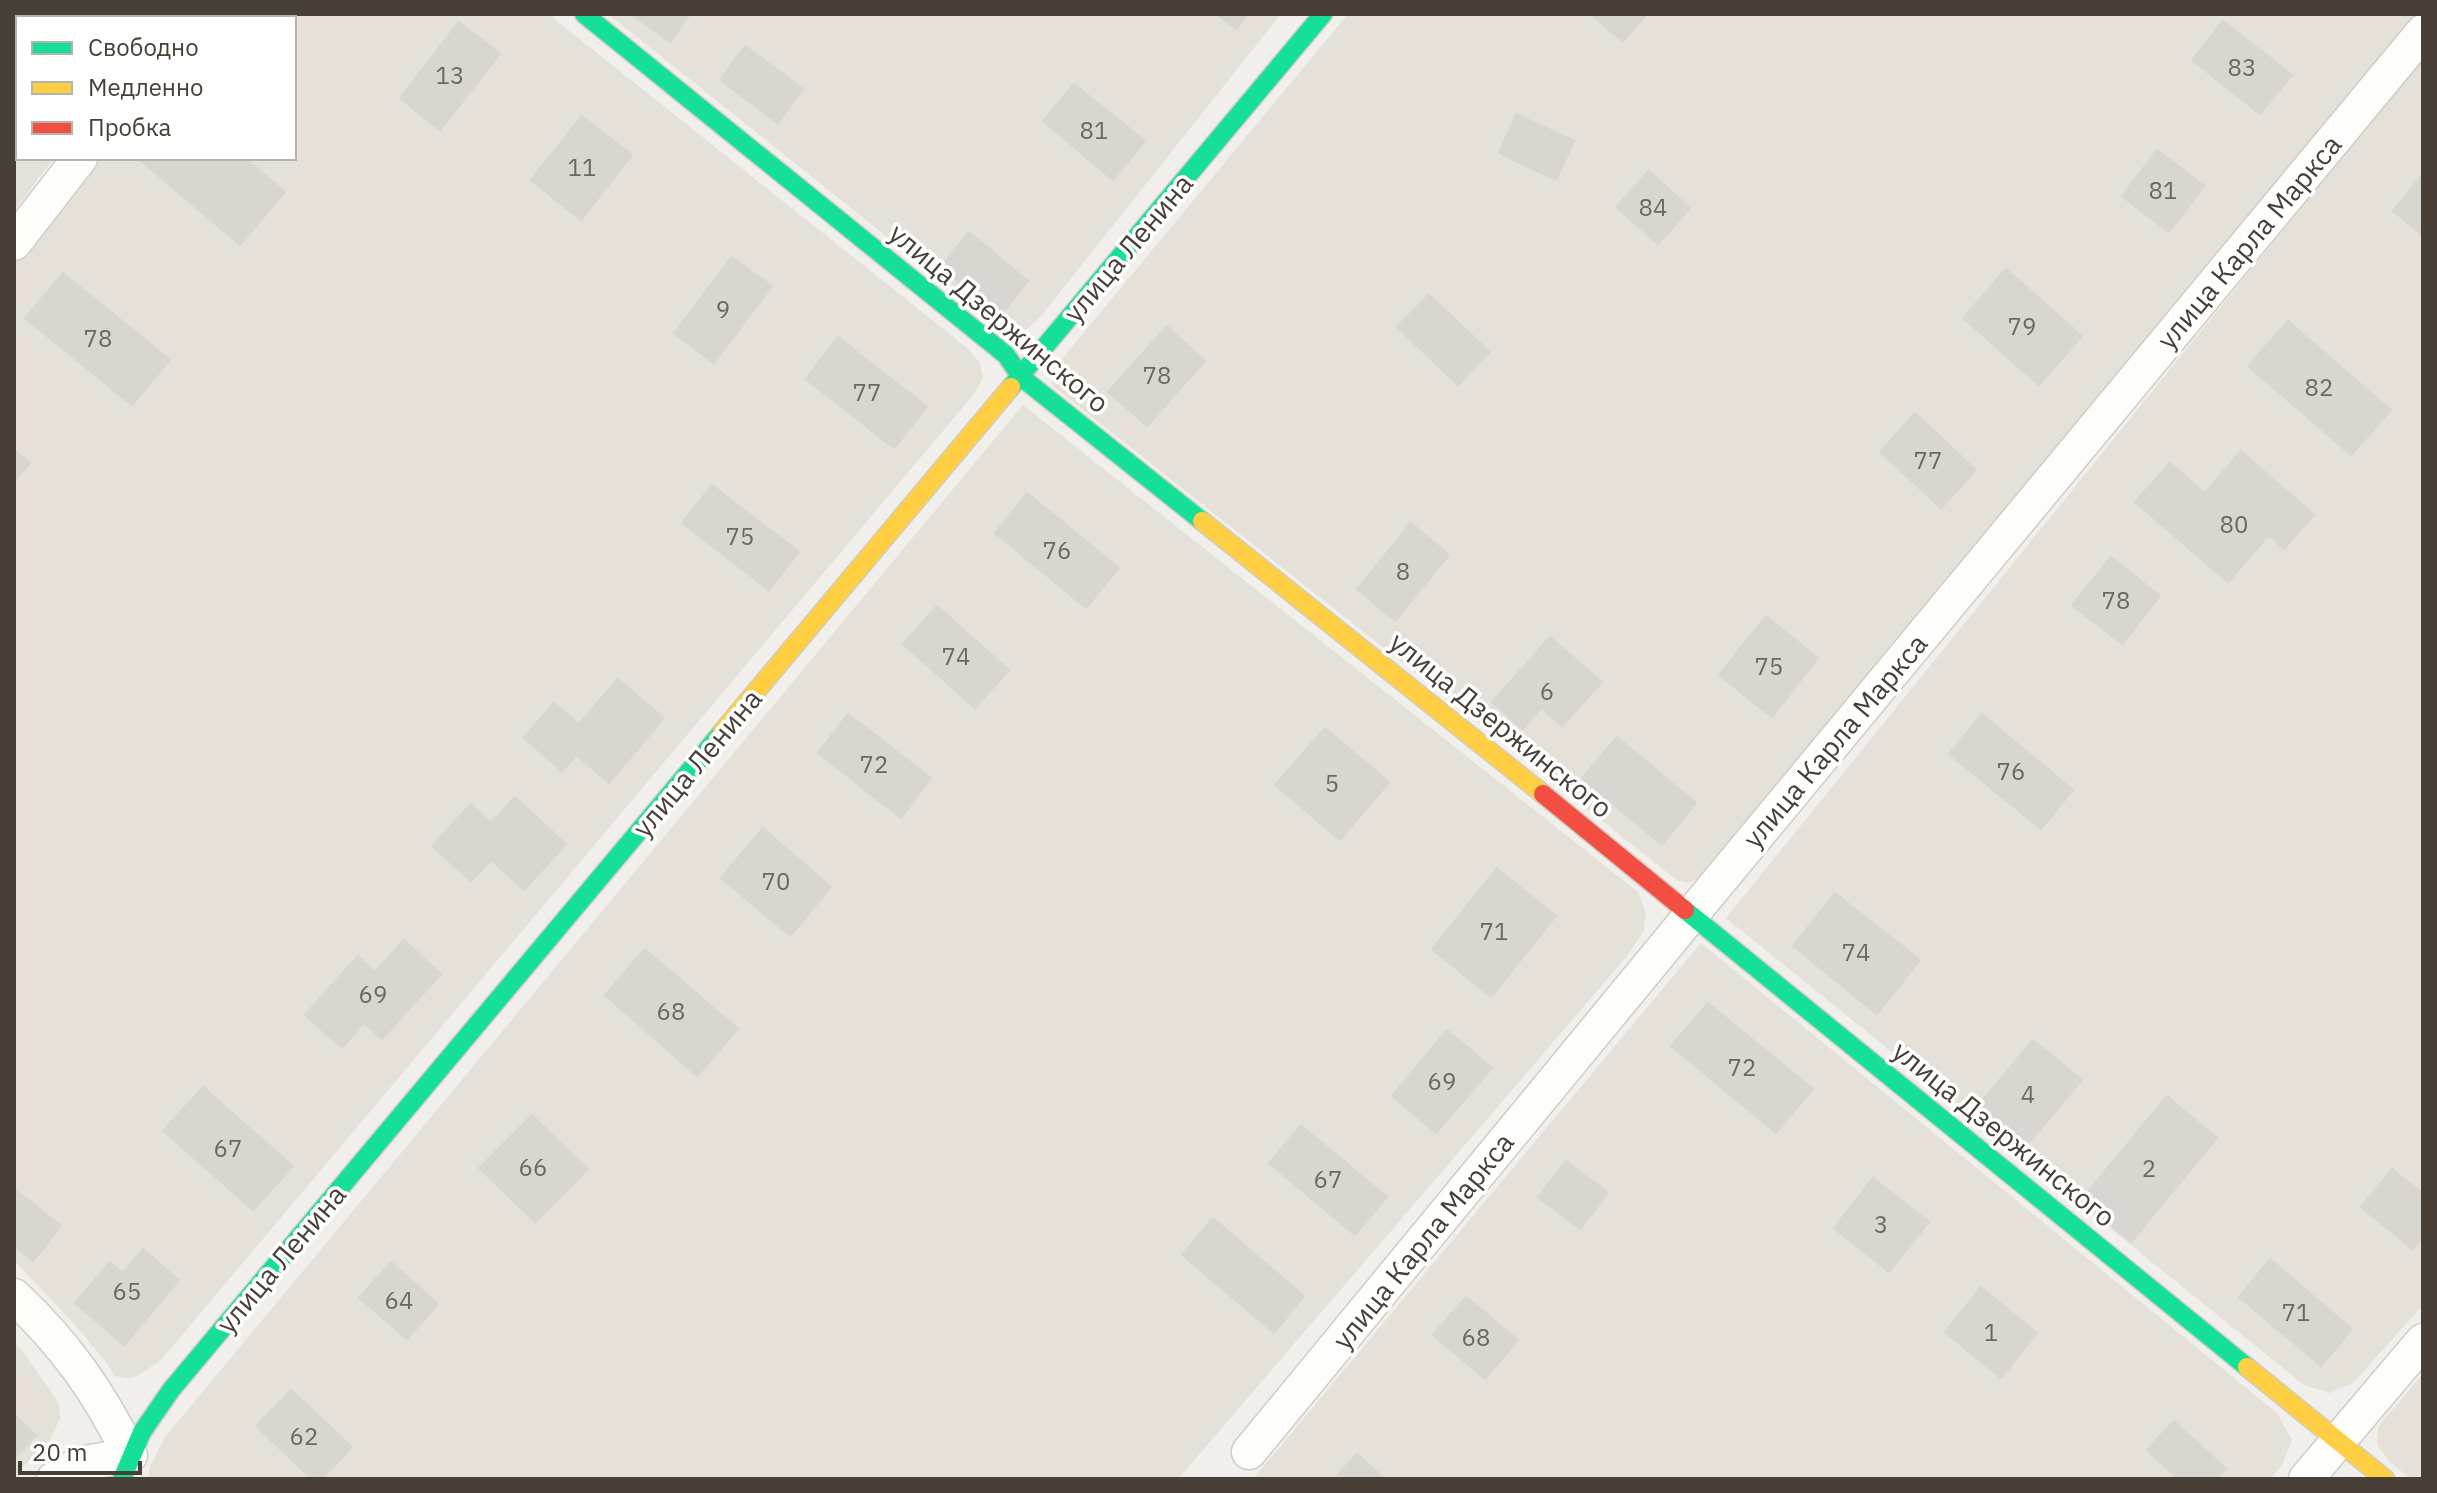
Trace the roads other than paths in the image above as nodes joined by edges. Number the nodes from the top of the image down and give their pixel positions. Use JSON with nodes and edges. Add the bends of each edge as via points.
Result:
{"nodes":[{"id":1,"x":584,"y":14,"type":"edge"},
{"id":2,"x":1323,"y":14,"type":"edge"},
{"id":3,"x":2423,"y":32,"type":"edge"},
{"id":4,"x":78,"y":160,"type":"edge"},
{"id":5,"x":14,"y":243,"type":"edge"},
{"id":6,"x":1021,"y":377,"type":"junction"},
{"id":7,"x":1691,"y":915,"type":"junction"},
{"id":8,"x":14,"y":1296,"type":"edge"},
{"id":9,"x":2423,"y":1341,"type":"edge"},
{"id":10,"x":2338,"y":1441,"type":"junction"},
{"id":11,"x":1249,"y":1452,"type":"dead end"},
{"id":12,"x":126,"y":1467,"type":"edge"},
{"id":13,"x":54,"y":1479,"type":"edge"},
{"id":14,"x":2306,"y":1479,"type":"edge"},
{"id":15,"x":2385,"y":1479,"type":"edge"}],
"edges":[{"from":1,"to":6,"type":"street","name":"улица Дзержинского","via":[[1006,355]]},
{"from":2,"to":6,"type":"street","name":"улица Ленина"},
{"from":3,"to":7,"type":"street","name":"улица Карла Маркса"},
{"from":4,"to":5,"type":"street"},
{"from":6,"to":7,"type":"street","name":"улица Дзержинского"},
{"from":6,"to":12,"type":"street","name":"улица Ленина","via":[[171,1390],[150,1417]]},
{"from":7,"to":10,"type":"street","name":"улица Дзержинского"},
{"from":7,"to":11,"type":"street","name":"улица Карла Маркса"},
{"from":8,"to":12,"type":"street","via":[[81,1369],[112,1419]]},
{"from":9,"to":10,"type":"street"},
{"from":10,"to":14,"type":"street"},
{"from":10,"to":15,"type":"street","name":"улица Дзержинского"},
{"from":12,"to":13,"type":"street","via":[[80,1464]]}]}
